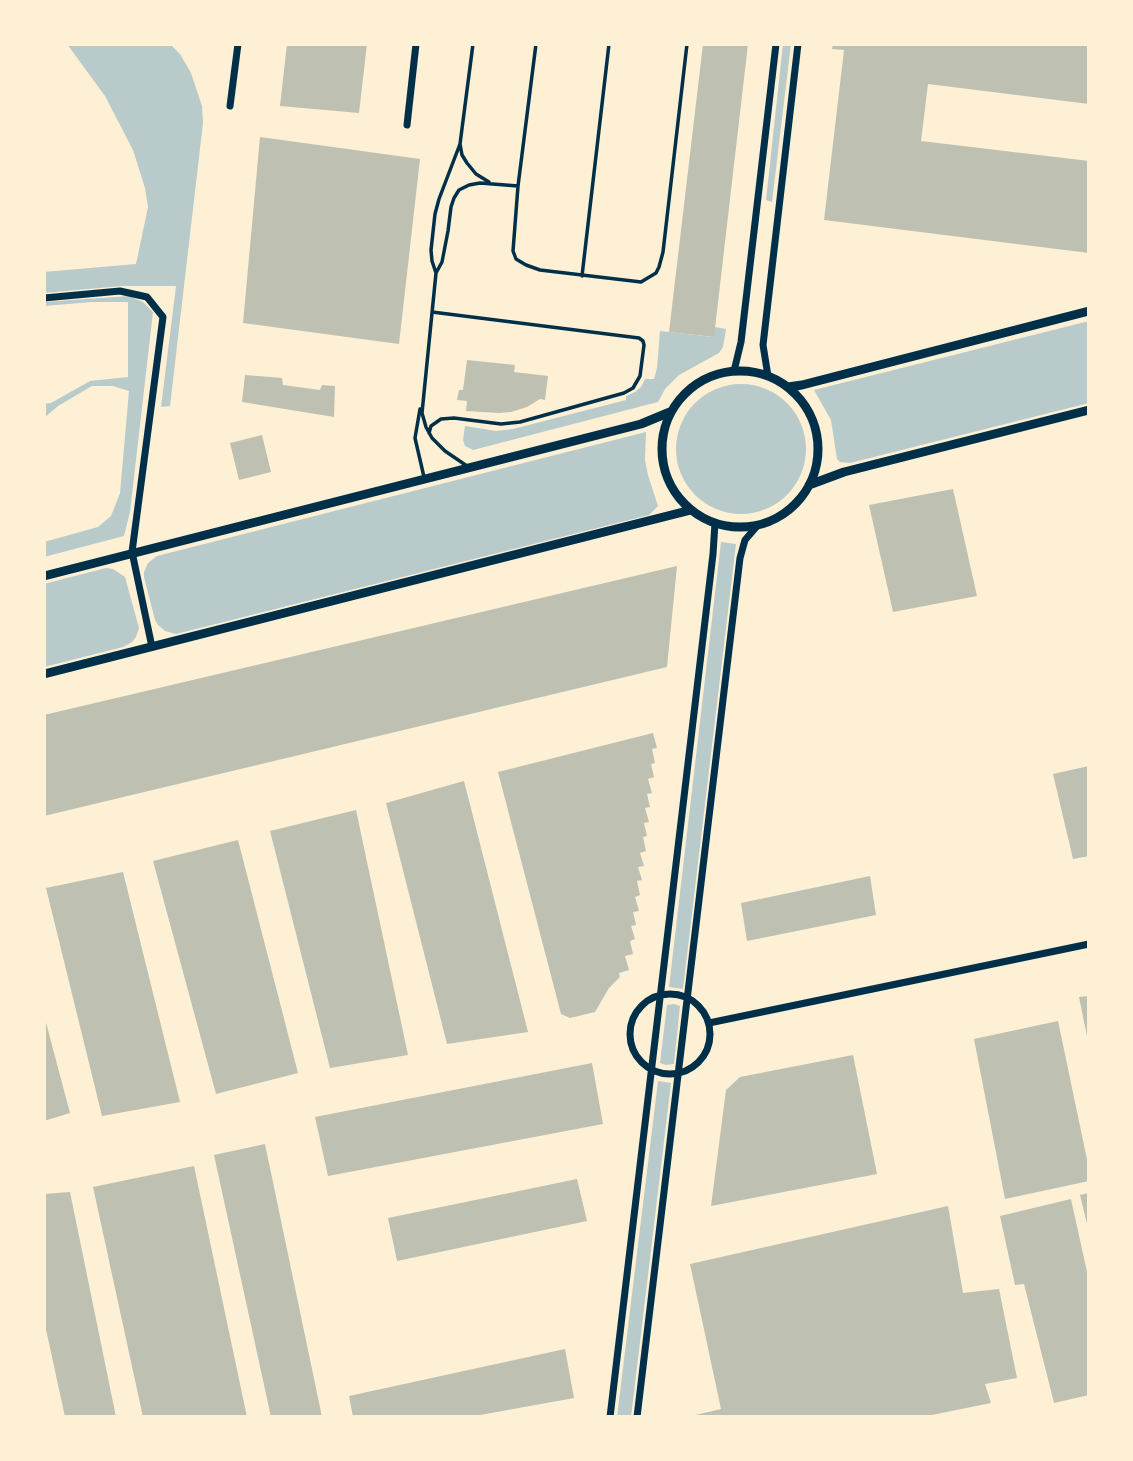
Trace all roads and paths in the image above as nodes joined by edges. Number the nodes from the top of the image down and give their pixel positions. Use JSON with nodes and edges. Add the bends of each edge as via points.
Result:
{"nodes":[{"id":1,"x":238,"y":44,"type":"edge"},
{"id":2,"x":416,"y":44,"type":"edge"},
{"id":3,"x":473,"y":44,"type":"edge"},
{"id":4,"x":536,"y":44,"type":"edge"},
{"id":5,"x":609,"y":44,"type":"edge"},
{"id":6,"x":687,"y":44,"type":"edge"},
{"id":7,"x":776,"y":44,"type":"edge"},
{"id":8,"x":798,"y":44,"type":"edge"},
{"id":9,"x":230,"y":106,"type":"dead end"},
{"id":10,"x":407,"y":125,"type":"dead end"},
{"id":11,"x":460,"y":144,"type":"junction"},
{"id":12,"x":491,"y":183,"type":"junction"},
{"id":13,"x":518,"y":186,"type":"junction"},
{"id":14,"x":436,"y":273,"type":"junction"},
{"id":15,"x":582,"y":276,"type":"junction"},
{"id":16,"x":44,"y":298,"type":"edge"},
{"id":17,"x":1089,"y":311,"type":"edge"},
{"id":18,"x":432,"y":312,"type":"junction"},
{"id":19,"x":734,"y":371,"type":"junction"},
{"id":20,"x":768,"y":376,"type":"junction"},
{"id":21,"x":788,"y":387,"type":"junction"},
{"id":22,"x":422,"y":400,"type":"junction"},
{"id":23,"x":1089,"y":410,"type":"edge"},
{"id":24,"x":670,"y":412,"type":"junction"},
{"id":25,"x":429,"y":433,"type":"junction"},
{"id":26,"x":469,"y":467,"type":"junction"},
{"id":27,"x":424,"y":479,"type":"junction"},
{"id":28,"x":809,"y":485,"type":"junction"},
{"id":29,"x":691,"y":510,"type":"junction"},
{"id":30,"x":715,"y":523,"type":"junction"},
{"id":31,"x":758,"y":525,"type":"junction"},
{"id":32,"x":132,"y":552,"type":"junction"},
{"id":33,"x":44,"y":576,"type":"edge"},
{"id":34,"x":152,"y":647,"type":"junction"},
{"id":35,"x":44,"y":674,"type":"edge"},
{"id":36,"x":1089,"y":944,"type":"edge"},
{"id":37,"x":661,"y":995,"type":"junction"},
{"id":38,"x":688,"y":997,"type":"junction"},
{"id":39,"x":709,"y":1023,"type":"junction"},
{"id":40,"x":652,"y":1070,"type":"junction"},
{"id":41,"x":679,"y":1073,"type":"junction"},
{"id":42,"x":610,"y":1417,"type":"edge"},
{"id":43,"x":637,"y":1417,"type":"edge"}],
"edges":[{"from":1,"to":9,"type":"street"},
{"from":2,"to":10,"type":"street"},
{"from":3,"to":11,"type":"lane"},
{"from":4,"to":13,"type":"lane"},
{"from":5,"to":15,"type":"lane"},
{"from":6,"to":15,"type":"lane","via":[[659,267],[641,282]]},
{"from":7,"to":19,"type":"street"},
{"from":8,"to":20,"type":"street","via":[[762,345]]},
{"from":11,"to":12,"type":"lane","via":[[467,163]]},
{"from":11,"to":14,"type":"lane","via":[[435,214],[431,250]]},
{"from":12,"to":13,"type":"lane"},
{"from":12,"to":14,"type":"lane","via":[[469,185],[454,198]]},
{"from":13,"to":15,"type":"lane","via":[[516,259],[540,270]]},
{"from":14,"to":18,"type":"lane"},
{"from":16,"to":32,"type":"street","via":[[120,291],[147,297],[163,317]]},
{"from":17,"to":21,"type":"street"},
{"from":18,"to":22,"type":"lane"},
{"from":18,"to":25,"type":"lane","via":[[639,338],[645,345],[638,381],[624,393],[520,422],[441,419]]},
{"from":19,"to":20,"type":"street"},
{"from":19,"to":24,"type":"street","via":[[697,384]]},
{"from":20,"to":21,"type":"street"},
{"from":21,"to":28,"type":"street","via":[[814,422],[817,465]]},
{"from":22,"to":25,"type":"lane"},
{"from":22,"to":27,"type":"lane","via":[[415,438]]},
{"from":23,"to":28,"type":"street","via":[[844,472]]},
{"from":24,"to":26,"type":"street","via":[[641,424]]},
{"from":24,"to":29,"type":"street","via":[[664,429],[663,465],[669,482]]},
{"from":25,"to":26,"type":"lane"},
{"from":26,"to":27,"type":"street"},
{"from":27,"to":32,"type":"street"},
{"from":28,"to":31,"type":"street","via":[[788,510]]},
{"from":29,"to":30,"type":"street"},
{"from":29,"to":34,"type":"street"},
{"from":30,"to":31,"type":"street"},
{"from":30,"to":37,"type":"street"},
{"from":31,"to":38,"type":"street","via":[[745,540],[740,558]]},
{"from":32,"to":33,"type":"street"},
{"from":32,"to":34,"type":"street"},
{"from":34,"to":35,"type":"street"},
{"from":36,"to":39,"type":"street"},
{"from":37,"to":38,"type":"street"},
{"from":37,"to":40,"type":"street"},
{"from":37,"to":40,"type":"street","via":[[639,1010],[630,1032],[638,1058]]},
{"from":38,"to":39,"type":"street","via":[[705,1012]]},
{"from":38,"to":41,"type":"street"},
{"from":39,"to":41,"type":"street","via":[[709,1042],[701,1060]]},
{"from":40,"to":41,"type":"street"},
{"from":40,"to":42,"type":"street"},
{"from":41,"to":43,"type":"street"}]}
